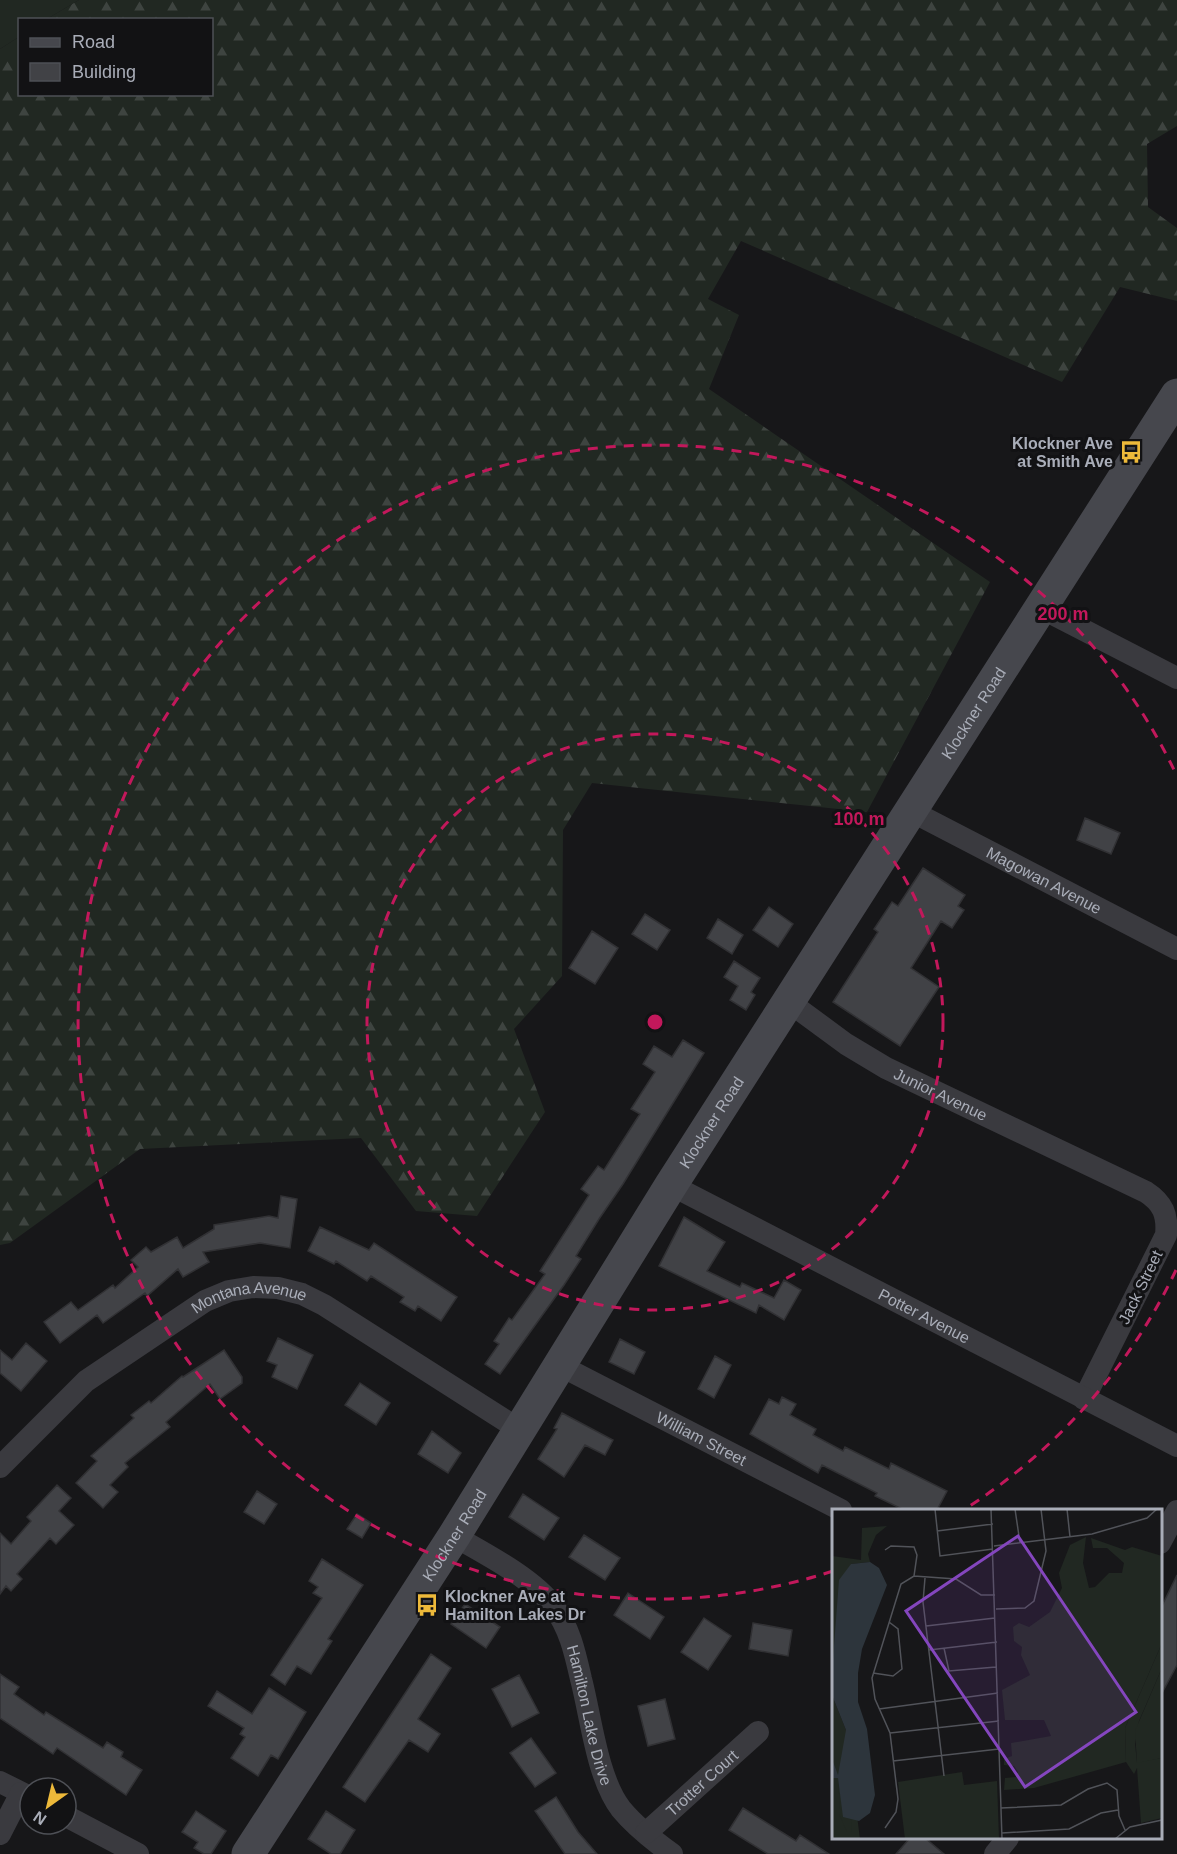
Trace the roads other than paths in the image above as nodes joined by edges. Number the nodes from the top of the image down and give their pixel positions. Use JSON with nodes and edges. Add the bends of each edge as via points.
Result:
{"nodes":[{"id":1,"x":1175,"y":401,"type":"edge"},
{"id":2,"x":1041,"y":608,"type":"junction"},
{"id":3,"x":1177,"y":678,"type":"edge"},
{"id":4,"x":911,"y":811,"type":"junction"},
{"id":5,"x":1177,"y":949,"type":"edge"},
{"id":6,"x":789,"y":1002,"type":"junction"},
{"id":7,"x":1101,"y":1170,"type":"joint"},
{"id":8,"x":671,"y":1185,"type":"junction"},
{"id":9,"x":561,"y":1366,"type":"junction"},
{"id":10,"x":1084,"y":1399,"type":"junction"},
{"id":11,"x":520,"y":1430,"type":"junction"},
{"id":12,"x":1177,"y":1446,"type":"edge"},
{"id":13,"x":0,"y":1467,"type":"edge"},
{"id":14,"x":840,"y":1509,"type":"edge"},
{"id":15,"x":1177,"y":1511,"type":"edge"},
{"id":16,"x":454,"y":1536,"type":"junction"},
{"id":17,"x":1162,"y":1542,"type":"edge"},
{"id":18,"x":758,"y":1732,"type":"dead end"},
{"id":19,"x":0,"y":1782,"type":"edge"},
{"id":20,"x":18,"y":1791,"type":"edge"},
{"id":21,"x":18,"y":1806,"type":"edge"},
{"id":22,"x":78,"y":1822,"type":"edge"},
{"id":23,"x":646,"y":1833,"type":"junction"},
{"id":24,"x":0,"y":1834,"type":"edge"},
{"id":25,"x":1007,"y":1839,"type":"edge"},
{"id":26,"x":138,"y":1854,"type":"edge"},
{"id":27,"x":248,"y":1854,"type":"edge"},
{"id":28,"x":672,"y":1854,"type":"edge"},
{"id":29,"x":995,"y":1854,"type":"edge"}],
"edges":[{"from":1,"to":2,"type":"main road","name":"Klockner Road"},
{"from":2,"to":3,"type":"street"},
{"from":2,"to":4,"type":"main road","name":"Klockner Road"},
{"from":4,"to":5,"type":"street","name":"Magowan Avenue"},
{"from":4,"to":6,"type":"main road","name":"Klockner Road"},
{"from":6,"to":7,"type":"street","name":"Junior Avenue","via":[[886,1068]]},
{"from":6,"to":8,"type":"main road","name":"Klockner Road"},
{"from":7,"to":10,"type":"street","name":"Jack Street","via":[[1156,1198],[1168,1221],[1166,1235]]},
{"from":8,"to":9,"type":"main road","name":"Klockner Road"},
{"from":8,"to":10,"type":"street","name":"Potter Avenue"},
{"from":9,"to":11,"type":"main road","name":"Klockner Road"},
{"from":9,"to":14,"type":"street","name":"William Street"},
{"from":10,"to":12,"type":"street","name":"Potter Avenue"},
{"from":11,"to":13,"type":"street","name":"Montana Avenue","via":[[324,1305],[302,1294],[253,1287],[205,1301],[86,1381]]},
{"from":11,"to":16,"type":"main road","name":"Klockner Road"},
{"from":15,"to":17,"type":"street"},
{"from":16,"to":23,"type":"street","name":"Hamilton Lake Drive","via":[[536,1588],[566,1624],[606,1782],[620,1808]]},
{"from":16,"to":27,"type":"main road","name":"Klockner Road"},
{"from":18,"to":23,"type":"street","name":"Trotter Court"},
{"from":19,"to":20,"type":"street"},
{"from":21,"to":24,"type":"street"},
{"from":22,"to":26,"type":"street"},
{"from":23,"to":28,"type":"street","name":"Hamilton Lake Drive"},
{"from":25,"to":29,"type":"street"}]}
